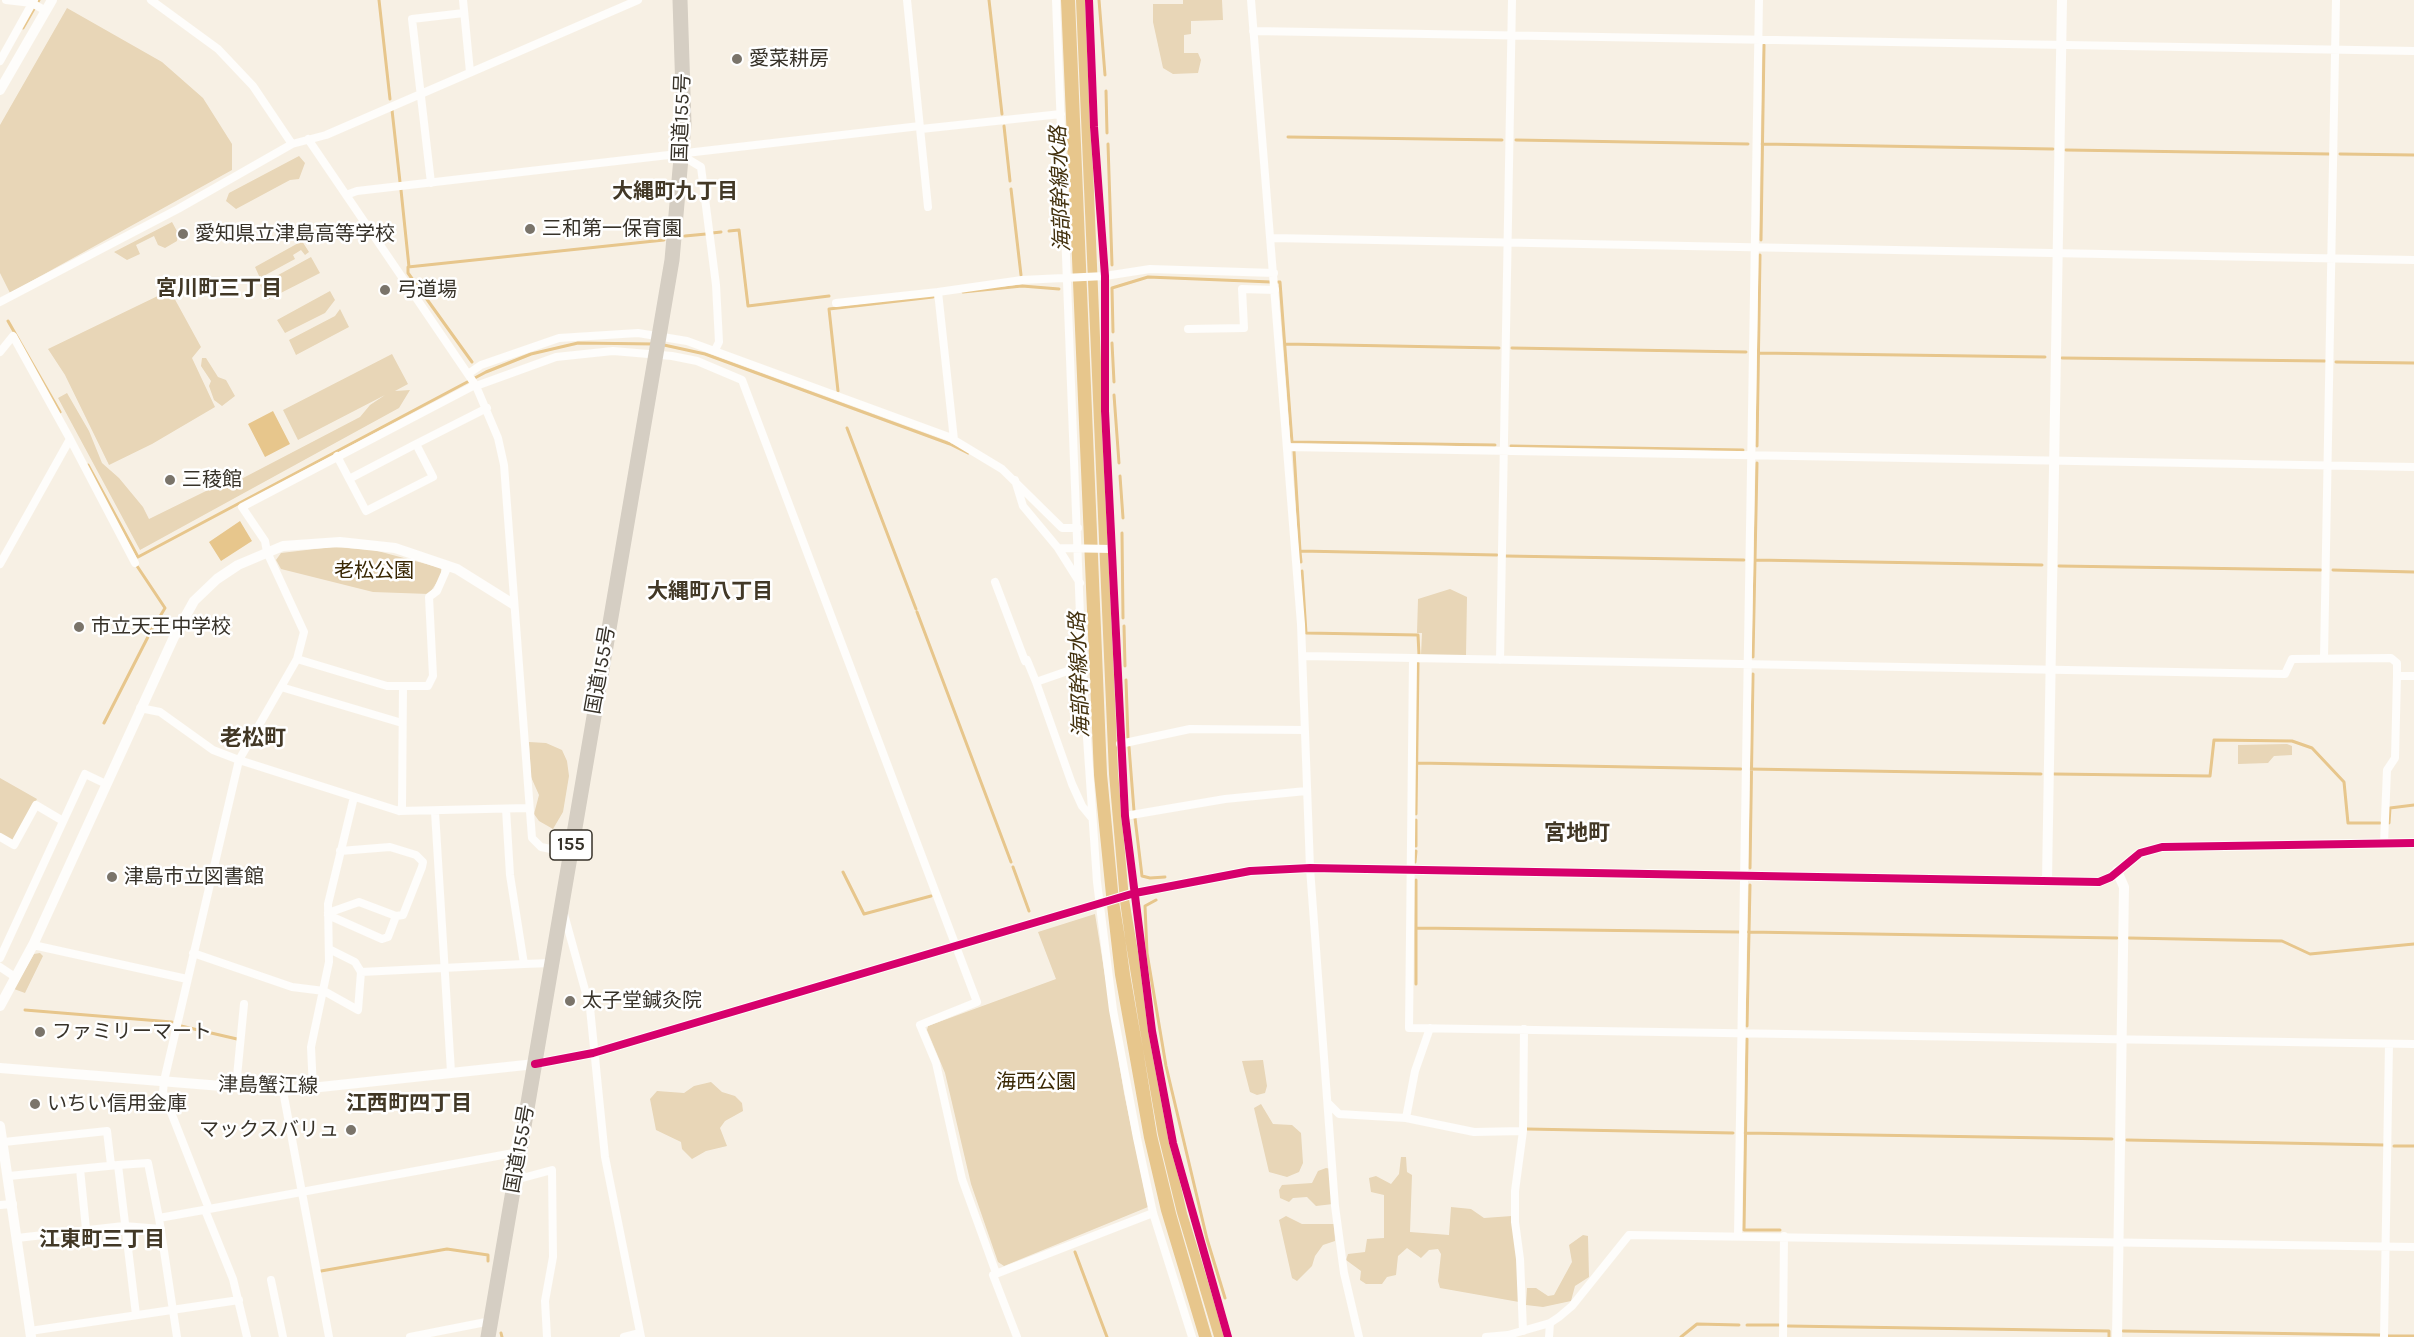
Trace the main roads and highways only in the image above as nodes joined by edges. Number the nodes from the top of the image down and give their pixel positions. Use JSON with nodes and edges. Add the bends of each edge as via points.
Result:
{"nodes":[{"id":1,"x":680,"y":0,"type":"edge"},
{"id":2,"x":488,"y":1337,"type":"edge"}],
"edges":[{"from":1,"to":2,"type":"highway","name":"国道155号","number":"155","via":[[684,87],[672,260]]}]}
